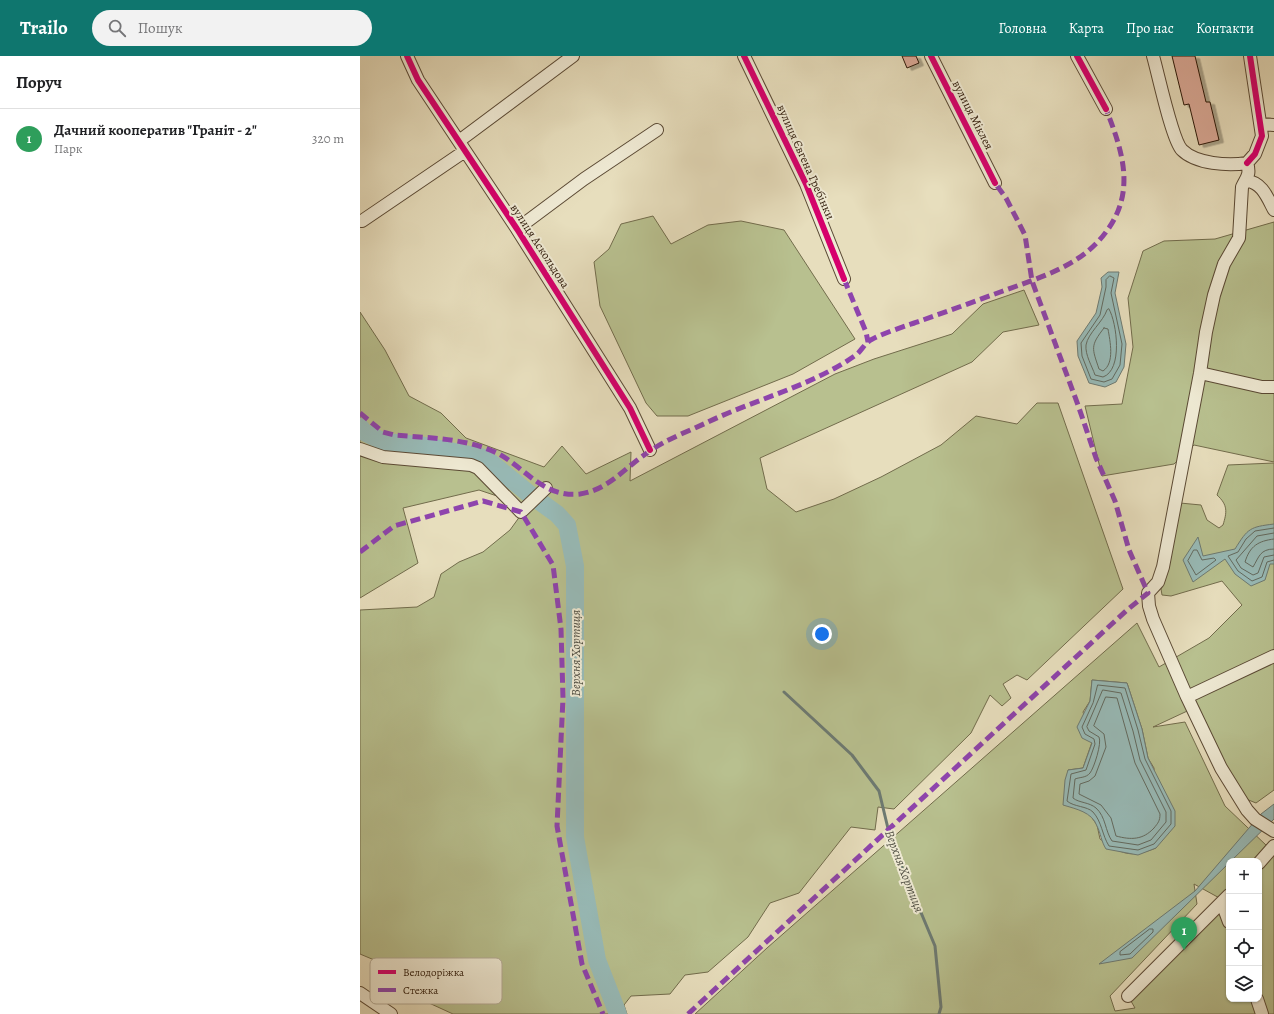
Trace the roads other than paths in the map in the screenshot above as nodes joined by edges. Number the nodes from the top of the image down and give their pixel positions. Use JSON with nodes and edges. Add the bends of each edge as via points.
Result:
{"nodes":[{"id":1,"x":406,"y":56,"type":"edge"},
{"id":2,"x":573,"y":56,"type":"edge"},
{"id":3,"x":744,"y":56,"type":"edge"},
{"id":4,"x":931,"y":56,"type":"edge"},
{"id":5,"x":1078,"y":56,"type":"edge"},
{"id":6,"x":1153,"y":56,"type":"edge"},
{"id":7,"x":1250,"y":56,"type":"edge"},
{"id":8,"x":1106,"y":109,"type":"dead end"},
{"id":9,"x":1261,"y":124,"type":"junction"},
{"id":10,"x":1274,"y":125,"type":"edge"},
{"id":11,"x":657,"y":130,"type":"dead end"},
{"id":12,"x":462,"y":146,"type":"junction"},
{"id":13,"x":1247,"y":163,"type":"junction"},
{"id":14,"x":1247,"y":181,"type":"junction"},
{"id":15,"x":995,"y":183,"type":"dead end"},
{"id":16,"x":1274,"y":210,"type":"edge"},
{"id":17,"x":362,"y":221,"type":"dead end"},
{"id":18,"x":517,"y":229,"type":"junction"},
{"id":19,"x":844,"y":279,"type":"dead end"},
{"id":20,"x":1200,"y":373,"type":"junction"},
{"id":21,"x":1274,"y":387,"type":"edge"},
{"id":22,"x":360,"y":449,"type":"edge"},
{"id":23,"x":650,"y":450,"type":"dead end"},
{"id":24,"x":546,"y":488,"type":"dead end"},
{"id":25,"x":1274,"y":656,"type":"edge"},
{"id":26,"x":1187,"y":697,"type":"junction"},
{"id":27,"x":1274,"y":831,"type":"edge"},
{"id":28,"x":1274,"y":846,"type":"edge"},
{"id":29,"x":1262,"y":860,"type":"edge"},
{"id":30,"x":1226,"y":899,"type":"edge"},
{"id":31,"x":360,"y":993,"type":"edge"},
{"id":32,"x":1128,"y":996,"type":"dead end"},
{"id":33,"x":370,"y":1000,"type":"edge"},
{"id":34,"x":1258,"y":1002,"type":"edge"},
{"id":35,"x":376,"y":1004,"type":"edge"},
{"id":36,"x":391,"y":1014,"type":"edge"},
{"id":37,"x":1262,"y":1014,"type":"edge"}],
"edges":[{"from":1,"to":12,"type":"street","name":"вулиця Аскольдова","via":[[418,80]]},
{"from":2,"to":12,"type":"street"},
{"from":3,"to":19,"type":"street","name":"вулиця Євгена Гребінки","via":[[806,184]]},
{"from":4,"to":15,"type":"street","name":"вулиця Міклея"},
{"from":5,"to":8,"type":"street"},
{"from":6,"to":13,"type":"street","via":[[1174,136],[1181,150],[1193,158],[1208,162]]},
{"from":7,"to":9,"type":"street"},
{"from":9,"to":10,"type":"street"},
{"from":9,"to":13,"type":"street","via":[[1260,142],[1255,154]]},
{"from":11,"to":18,"type":"street","name":"вулиця Аскольдова","via":[[584,179]]},
{"from":12,"to":17,"type":"street"},
{"from":12,"to":18,"type":"street","name":"вулиця Аскольдова"},
{"from":13,"to":14,"type":"street"},
{"from":14,"to":16,"type":"street","via":[[1254,182],[1263,190]]},
{"from":14,"to":20,"type":"street","via":[[1242,192],[1239,238],[1224,264],[1214,295]]},
{"from":18,"to":23,"type":"street","name":"вулиця Аскольдова","via":[[630,408]]},
{"from":20,"to":21,"type":"street","via":[[1262,387]]},
{"from":20,"to":26,"type":"street","via":[[1163,567],[1158,582],[1148,593],[1153,619]]},
{"from":22,"to":24,"type":"street","via":[[383,457],[471,465],[485,475],[521,512]]},
{"from":25,"to":26,"type":"street"},
{"from":26,"to":27,"type":"street","via":[[1221,768],[1247,810],[1255,819]]},
{"from":28,"to":29,"type":"street"},
{"from":30,"to":32,"type":"street"},
{"from":31,"to":33,"type":"street"},
{"from":34,"to":37,"type":"street"},
{"from":35,"to":36,"type":"street"}]}
